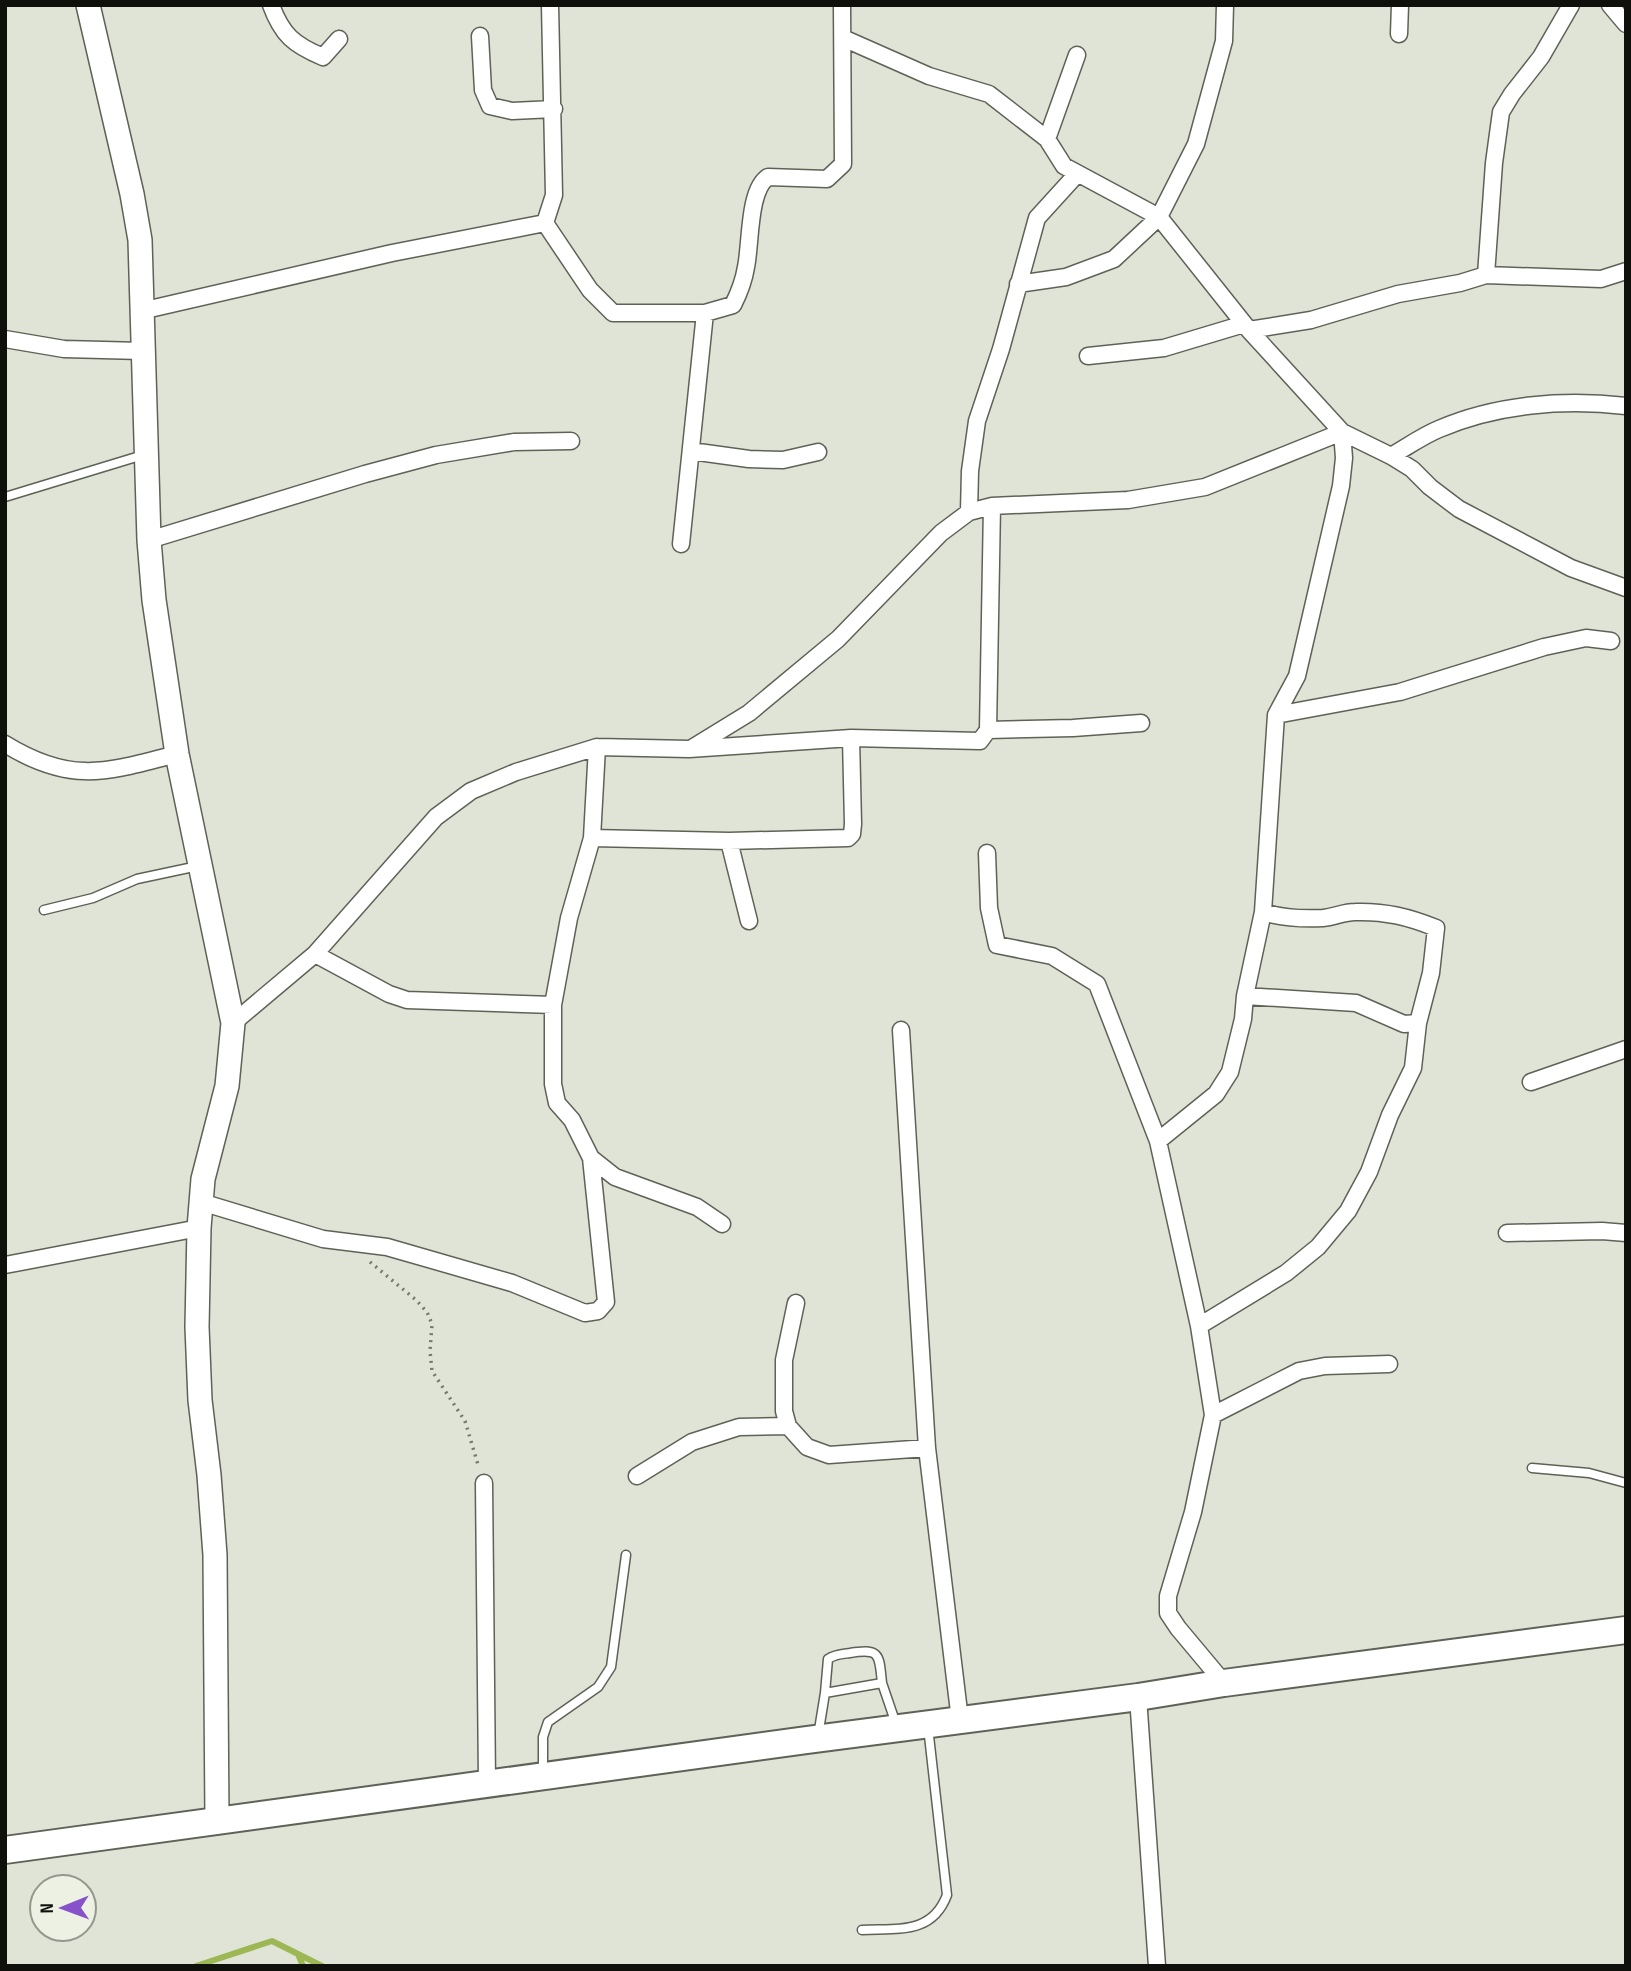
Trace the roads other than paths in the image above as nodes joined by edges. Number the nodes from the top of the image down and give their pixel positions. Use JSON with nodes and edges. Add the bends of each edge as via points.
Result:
{"nodes":[{"id":1,"x":88,"y":5,"type":"edge"},
{"id":2,"x":271,"y":5,"type":"edge"},
{"id":3,"x":550,"y":5,"type":"edge"},
{"id":4,"x":842,"y":5,"type":"edge"},
{"id":5,"x":1225,"y":5,"type":"edge"},
{"id":6,"x":1400,"y":5,"type":"edge"},
{"id":7,"x":1572,"y":5,"type":"edge"},
{"id":8,"x":1610,"y":5,"type":"edge"},
{"id":9,"x":1626,"y":24,"type":"edge"},
{"id":10,"x":1399,"y":34,"type":"dead end"},
{"id":11,"x":480,"y":36,"type":"dead end"},
{"id":12,"x":843,"y":38,"type":"junction"},
{"id":13,"x":339,"y":39,"type":"dead end"},
{"id":14,"x":1077,"y":55,"type":"dead end"},
{"id":15,"x":554,"y":109,"type":"junction"},
{"id":16,"x":1047,"y":139,"type":"junction"},
{"id":17,"x":1077,"y":174,"type":"junction"},
{"id":18,"x":1159,"y":217,"type":"junction"},
{"id":19,"x":545,"y":223,"type":"junction"},
{"id":20,"x":1626,"y":271,"type":"edge"},
{"id":21,"x":1486,"y":275,"type":"junction"},
{"id":22,"x":1018,"y":284,"type":"junction"},
{"id":23,"x":141,"y":311,"type":"junction"},
{"id":24,"x":705,"y":313,"type":"junction"},
{"id":25,"x":1247,"y":327,"type":"junction"},
{"id":26,"x":5,"y":339,"type":"edge"},
{"id":27,"x":142,"y":351,"type":"junction"},
{"id":28,"x":1088,"y":356,"type":"dead end"},
{"id":29,"x":1626,"y":406,"type":"edge"},
{"id":30,"x":1342,"y":432,"type":"junction"},
{"id":31,"x":571,"y":441,"type":"dead end"},
{"id":32,"x":691,"y":451,"type":"junction"},
{"id":33,"x":818,"y":452,"type":"dead end"},
{"id":34,"x":146,"y":454,"type":"junction"},
{"id":35,"x":1391,"y":456,"type":"junction"},
{"id":36,"x":5,"y":497,"type":"edge"},
{"id":37,"x":992,"y":506,"type":"junction"},
{"id":38,"x":969,"y":512,"type":"junction"},
{"id":39,"x":149,"y":540,"type":"junction"},
{"id":40,"x":681,"y":544,"type":"dead end"},
{"id":41,"x":1626,"y":588,"type":"edge"},
{"id":42,"x":1611,"y":641,"type":"dead end"},
{"id":43,"x":1276,"y":715,"type":"junction"},
{"id":44,"x":1141,"y":723,"type":"dead end"},
{"id":45,"x":988,"y":730,"type":"junction"},
{"id":46,"x":851,"y":738,"type":"junction"},
{"id":47,"x":5,"y":744,"type":"edge"},
{"id":48,"x":597,"y":747,"type":"junction"},
{"id":49,"x":689,"y":749,"type":"junction"},
{"id":50,"x":177,"y":754,"type":"junction"},
{"id":51,"x":592,"y":838,"type":"junction"},
{"id":52,"x":729,"y":841,"type":"junction"},
{"id":53,"x":987,"y":853,"type":"dead end"},
{"id":54,"x":201,"y":865,"type":"junction"},
{"id":55,"x":44,"y":910,"type":"dead end"},
{"id":56,"x":1263,"y":912,"type":"junction"},
{"id":57,"x":749,"y":921,"type":"dead end"},
{"id":58,"x":315,"y":954,"type":"junction"},
{"id":59,"x":1245,"y":996,"type":"junction"},
{"id":60,"x":552,"y":1005,"type":"junction"},
{"id":61,"x":233,"y":1023,"type":"junction"},
{"id":62,"x":1418,"y":1023,"type":"junction"},
{"id":63,"x":901,"y":1030,"type":"dead end"},
{"id":64,"x":1626,"y":1049,"type":"edge"},
{"id":65,"x":1531,"y":1082,"type":"dead end"},
{"id":66,"x":1158,"y":1141,"type":"junction"},
{"id":67,"x":591,"y":1158,"type":"junction"},
{"id":68,"x":201,"y":1202,"type":"junction"},
{"id":69,"x":722,"y":1224,"type":"dead end"},
{"id":70,"x":199,"y":1228,"type":"junction"},
{"id":71,"x":1507,"y":1233,"type":"dead end"},
{"id":72,"x":1626,"y":1233,"type":"edge"},
{"id":73,"x":5,"y":1265,"type":"edge"},
{"id":74,"x":796,"y":1303,"type":"dead end"},
{"id":75,"x":1199,"y":1326,"type":"junction"},
{"id":76,"x":1389,"y":1364,"type":"dead end"},
{"id":77,"x":1213,"y":1415,"type":"junction"},
{"id":78,"x":788,"y":1426,"type":"junction"},
{"id":79,"x":927,"y":1448,"type":"junction"},
{"id":80,"x":1532,"y":1468,"type":"dead end"},
{"id":81,"x":637,"y":1476,"type":"dead end"},
{"id":82,"x":484,"y":1483,"type":"road end"},
{"id":83,"x":1626,"y":1483,"type":"edge"},
{"id":84,"x":626,"y":1555,"type":"dead end"},
{"id":85,"x":1626,"y":1630,"type":"edge"},
{"id":86,"x":882,"y":1683,"type":"junction"},
{"id":87,"x":1224,"y":1683,"type":"junction"},
{"id":88,"x":825,"y":1693,"type":"junction"},
{"id":89,"x":1138,"y":1697,"type":"junction"},
{"id":90,"x":960,"y":1720,"type":"junction"},
{"id":91,"x":928,"y":1724,"type":"junction"},
{"id":92,"x":897,"y":1728,"type":"junction"},
{"id":93,"x":817,"y":1739,"type":"junction"},
{"id":94,"x":544,"y":1774,"type":"junction"},
{"id":95,"x":487,"y":1783,"type":"junction"},
{"id":96,"x":217,"y":1820,"type":"junction"},
{"id":97,"x":5,"y":1850,"type":"edge"},
{"id":98,"x":862,"y":1930,"type":"dead end"},
{"id":99,"x":1157,"y":1966,"type":"edge"}],
"edges":[{"from":1,"to":23,"type":"street","via":[[136,217]]},
{"from":2,"to":13,"type":"street","via":[[299,47],[323,57]]},
{"from":3,"to":15,"type":"street"},
{"from":4,"to":12,"type":"street"},
{"from":5,"to":18,"type":"street","via":[[1224,41],[1196,144]]},
{"from":6,"to":10,"type":"street"},
{"from":7,"to":21,"type":"street","via":[[1501,112]]},
{"from":8,"to":9,"type":"street"},
{"from":11,"to":15,"type":"street","via":[[483,90],[490,106],[512,111]]},
{"from":12,"to":16,"type":"street","via":[[929,76],[989,94]]},
{"from":12,"to":24,"type":"street","via":[[843,164],[827,179],[768,177],[760,182],[739,292],[733,305]]},
{"from":14,"to":16,"type":"street"},
{"from":15,"to":19,"type":"street","via":[[554,195]]},
{"from":16,"to":17,"type":"street","via":[[1064,166]]},
{"from":17,"to":18,"type":"street"},
{"from":17,"to":22,"type":"street","via":[[1037,218]]},
{"from":18,"to":22,"type":"street","via":[[1114,259],[1066,277]]},
{"from":18,"to":25,"type":"street"},
{"from":19,"to":23,"type":"street"},
{"from":19,"to":24,"type":"street","via":[[590,290],[613,313]]},
{"from":20,"to":21,"type":"street","via":[[1601,279]]},
{"from":21,"to":25,"type":"street","via":[[1398,294],[1311,320]]},
{"from":22,"to":38,"type":"street","via":[[977,421]]},
{"from":23,"to":27,"type":"street"},
{"from":24,"to":32,"type":"street"},
{"from":25,"to":28,"type":"street","via":[[1164,348]]},
{"from":25,"to":30,"type":"street"},
{"from":26,"to":27,"type":"street","via":[[64,349]]},
{"from":27,"to":34,"type":"street"},
{"from":29,"to":35,"type":"street","via":[[1553,402],[1468,417]]},
{"from":30,"to":35,"type":"street"},
{"from":30,"to":37,"type":"street","via":[[1205,487],[1128,500]]},
{"from":30,"to":43,"type":"street","via":[[1341,486],[1297,676]]},
{"from":31,"to":39,"type":"street","via":[[514,442],[436,455]]},
{"from":32,"to":33,"type":"street","via":[[783,460]]},
{"from":32,"to":40,"type":"street"},
{"from":34,"to":36,"type":"lane"},
{"from":34,"to":39,"type":"street"},
{"from":35,"to":41,"type":"street","via":[[1459,509],[1571,568]]},
{"from":37,"to":38,"type":"street"},
{"from":37,"to":45,"type":"street"},
{"from":38,"to":49,"type":"street","via":[[932,541],[838,639],[749,713]]},
{"from":39,"to":50,"type":"street"},
{"from":42,"to":43,"type":"street","via":[[1586,638],[1544,647],[1400,692]]},
{"from":43,"to":56,"type":"street"},
{"from":44,"to":45,"type":"street"},
{"from":45,"to":46,"type":"street","via":[[980,741],[968,742]]},
{"from":46,"to":49,"type":"street"},
{"from":46,"to":52,"type":"street","via":[[853,824],[848,838]]},
{"from":47,"to":50,"type":"street","via":[[24,756],[71,772],[112,771]]},
{"from":48,"to":49,"type":"street"},
{"from":48,"to":51,"type":"street"},
{"from":48,"to":58,"type":"street","via":[[516,772],[462,797],[417,837]]},
{"from":50,"to":54,"type":"street"},
{"from":51,"to":52,"type":"street"},
{"from":51,"to":60,"type":"street","via":[[569,918]]},
{"from":52,"to":57,"type":"street"},
{"from":53,"to":66,"type":"street","via":[[989,908],[997,945],[1052,956],[1097,984]]},
{"from":54,"to":55,"type":"lane","via":[[137,879],[93,898]]},
{"from":54,"to":61,"type":"street"},
{"from":56,"to":59,"type":"street"},
{"from":56,"to":62,"type":"street","via":[[1278,917],[1324,918],[1380,912],[1436,928]]},
{"from":58,"to":60,"type":"street","via":[[407,1000]]},
{"from":58,"to":61,"type":"street"},
{"from":59,"to":62,"type":"street","via":[[1356,1003],[1404,1024]]},
{"from":59,"to":66,"type":"street","via":[[1230,1072],[1216,1094]]},
{"from":60,"to":67,"type":"street","via":[[557,1103],[572,1120]]},
{"from":61,"to":68,"type":"street","via":[[227,1086]]},
{"from":62,"to":75,"type":"street","via":[[1413,1068],[1370,1172],[1348,1211],[1318,1247],[1286,1273]]},
{"from":63,"to":79,"type":"street"},
{"from":64,"to":65,"type":"street"},
{"from":66,"to":75,"type":"street"},
{"from":67,"to":68,"type":"street","via":[[606,1302],[598,1311],[584,1313],[512,1283],[387,1247],[323,1240]]},
{"from":67,"to":69,"type":"street","via":[[615,1177],[697,1208]]},
{"from":68,"to":70,"type":"street"},
{"from":70,"to":73,"type":"street"},
{"from":70,"to":96,"type":"street","via":[[200,1400],[215,1555]]},
{"from":71,"to":72,"type":"street"},
{"from":74,"to":78,"type":"street","via":[[784,1360],[783,1411]]},
{"from":75,"to":77,"type":"street"},
{"from":76,"to":77,"type":"street","via":[[1299,1371]]},
{"from":77,"to":87,"type":"street","via":[[1193,1512],[1168,1597],[1168,1613]]},
{"from":78,"to":79,"type":"street","via":[[807,1447],[829,1455]]},
{"from":78,"to":81,"type":"street","via":[[739,1426],[692,1442]]},
{"from":79,"to":90,"type":"street"},
{"from":80,"to":83,"type":"lane","via":[[1589,1473]]},
{"from":82,"to":95,"type":"street"},
{"from":84,"to":94,"type":"lane","via":[[611,1667],[597,1687],[548,1722],[543,1737]]},
{"from":85,"to":87,"type":"main road"},
{"from":86,"to":88,"type":"lane"},
{"from":86,"to":88,"type":"lane","via":[[876,1653],[870,1649],[846,1653],[828,1659]]},
{"from":86,"to":92,"type":"lane"},
{"from":87,"to":89,"type":"main road"},
{"from":88,"to":93,"type":"lane"},
{"from":89,"to":90,"type":"main road"},
{"from":89,"to":99,"type":"street"},
{"from":90,"to":91,"type":"main road"},
{"from":91,"to":92,"type":"main road"},
{"from":91,"to":98,"type":"lane","via":[[947,1895],[943,1907],[923,1925]]},
{"from":92,"to":93,"type":"main road"},
{"from":93,"to":94,"type":"main road"},
{"from":94,"to":95,"type":"main road"},
{"from":95,"to":96,"type":"main road"},
{"from":96,"to":97,"type":"main road"}]}
